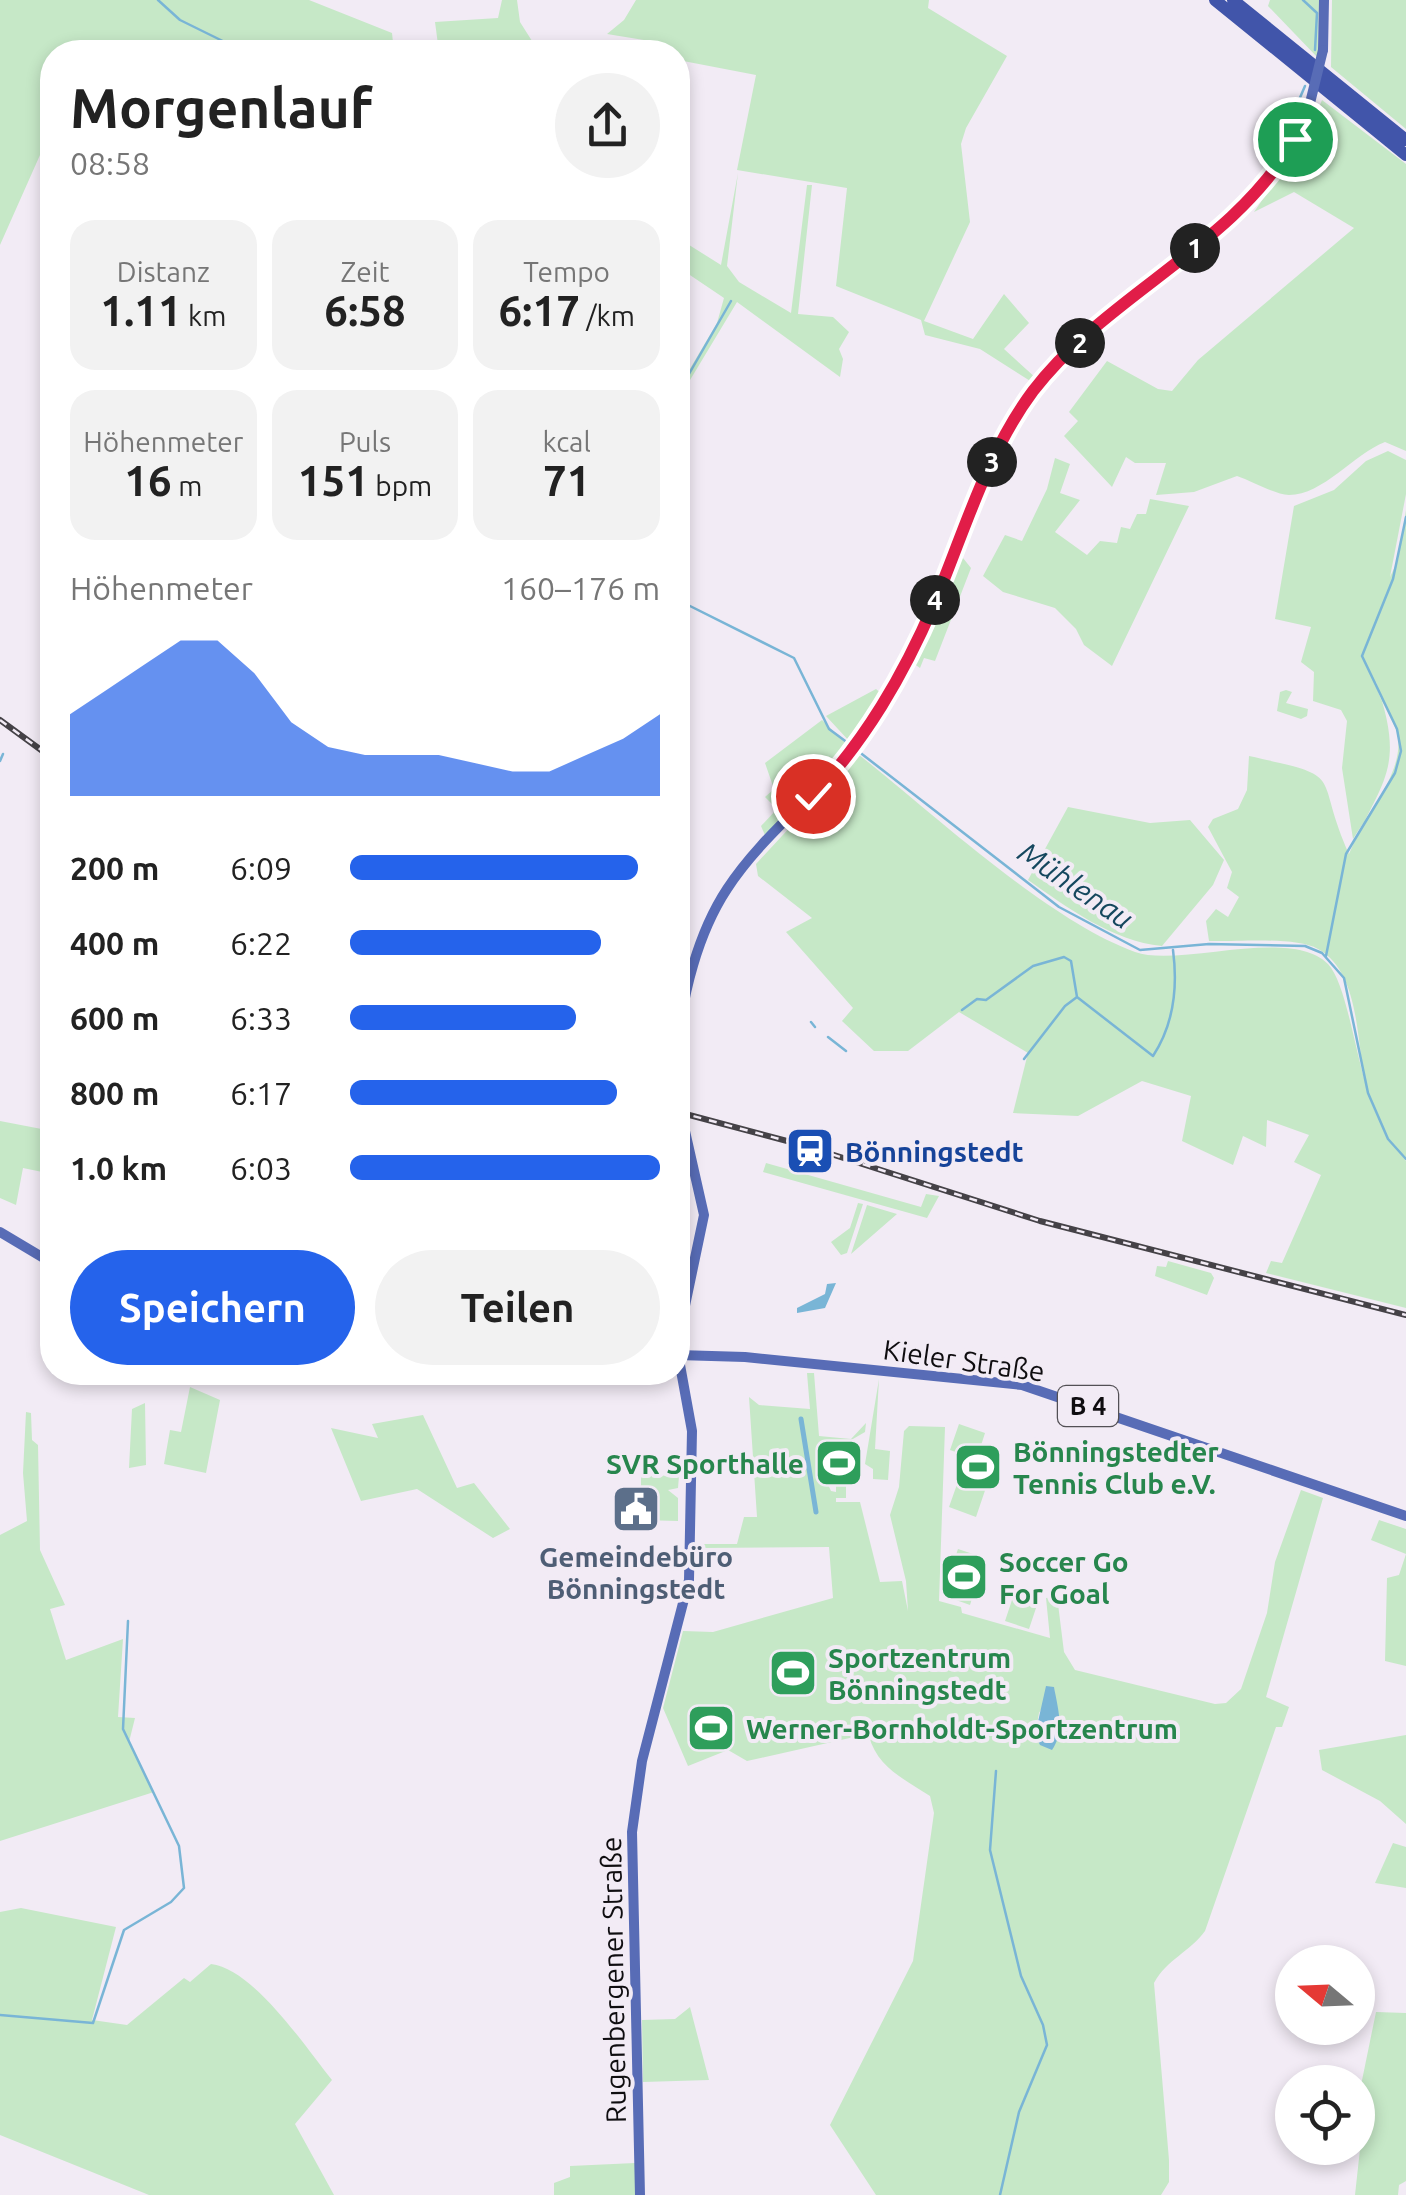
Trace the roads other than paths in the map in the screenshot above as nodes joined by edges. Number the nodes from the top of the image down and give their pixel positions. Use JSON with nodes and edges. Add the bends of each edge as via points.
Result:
{"nodes":[{"id":1,"x":1215,"y":0,"type":"edge"},
{"id":2,"x":1233,"y":0,"type":"edge"},
{"id":3,"x":1324,"y":0,"type":"edge"},
{"id":4,"x":1406,"y":140,"type":"edge"},
{"id":5,"x":1406,"y":155,"type":"edge"},
{"id":6,"x":690,"y":981,"type":"edge"},
{"id":7,"x":690,"y":1155,"type":"edge"},
{"id":8,"x":0,"y":1232,"type":"edge"},
{"id":9,"x":40,"y":1256,"type":"edge"},
{"id":10,"x":690,"y":1282,"type":"edge"},
{"id":11,"x":690,"y":1355,"type":"edge"},
{"id":12,"x":684,"y":1385,"type":"edge"},
{"id":13,"x":1406,"y":1516,"type":"edge"},
{"id":14,"x":640,"y":2195,"type":"edge"}],
"edges":[{"from":1,"to":5,"type":"highway"},
{"from":2,"to":4,"type":"highway"},
{"from":3,"to":6,"type":"main road","bridge":true,"via":[[1310,104],[1286,154],[1258,192],[1033,392],[984,480],[909,658],[860,744],[722,898]]},
{"from":7,"to":10,"type":"main road","via":[[704,1215]]},
{"from":8,"to":9,"type":"main road"},
{"from":11,"to":13,"type":"main road","name":"Kieler Straße","number":"B 4","via":[[1022,1385]]},
{"from":12,"to":14,"type":"main road","name":"Rugenbergener Straße","via":[[692,1430],[689,1580],[642,1760],[632,1832]]}]}
